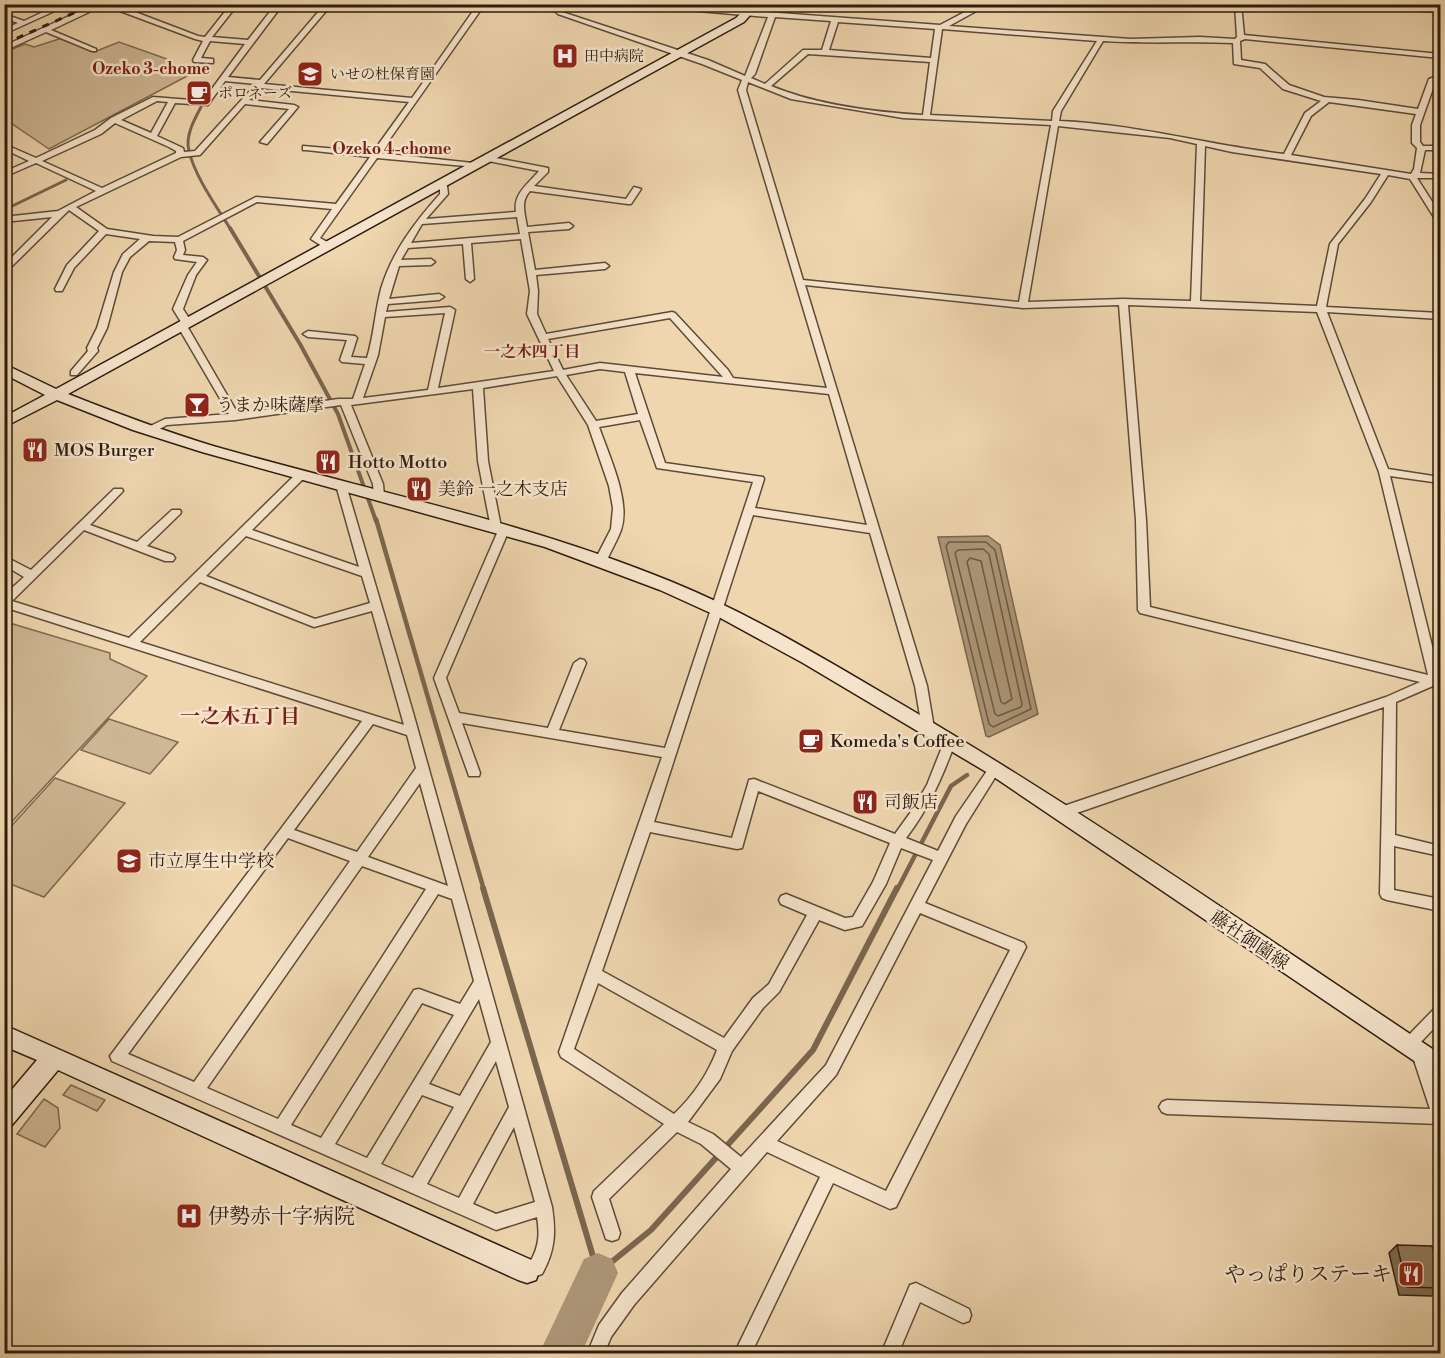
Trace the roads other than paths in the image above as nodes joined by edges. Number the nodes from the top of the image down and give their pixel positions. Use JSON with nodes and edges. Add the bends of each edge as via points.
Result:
{"nodes":[{"id":1,"x":67,"y":4,"type":"edge"},
{"id":2,"x":102,"y":4,"type":"edge"},
{"id":3,"x":107,"y":4,"type":"edge"},
{"id":4,"x":235,"y":4,"type":"edge"},
{"id":5,"x":279,"y":4,"type":"edge"},
{"id":6,"x":329,"y":4,"type":"edge"},
{"id":7,"x":482,"y":4,"type":"edge"},
{"id":8,"x":550,"y":4,"type":"edge"},
{"id":9,"x":621,"y":4,"type":"edge"},
{"id":10,"x":986,"y":4,"type":"edge"},
{"id":11,"x":1238,"y":4,"type":"edge"},
{"id":12,"x":1317,"y":4,"type":"edge"},
{"id":13,"x":637,"y":5,"type":"edge"},
{"id":14,"x":757,"y":6,"type":"edge"},
{"id":15,"x":1405,"y":6,"type":"edge"},
{"id":16,"x":134,"y":8,"type":"dead end"},
{"id":17,"x":1440,"y":8,"type":"edge"},
{"id":18,"x":126,"y":12,"type":"junction"},
{"id":19,"x":747,"y":14,"type":"junction"},
{"id":20,"x":4,"y":16,"type":"edge"},
{"id":21,"x":772,"y":16,"type":"junction"},
{"id":22,"x":835,"y":22,"type":"junction"},
{"id":23,"x":24,"y":23,"type":"junction"},
{"id":24,"x":939,"y":28,"type":"junction"},
{"id":25,"x":45,"y":30,"type":"junction"},
{"id":26,"x":4,"y":32,"type":"edge"},
{"id":27,"x":207,"y":39,"type":"junction"},
{"id":28,"x":1101,"y":39,"type":"junction"},
{"id":29,"x":1239,"y":39,"type":"junction"},
{"id":30,"x":250,"y":42,"type":"junction"},
{"id":31,"x":4,"y":48,"type":"edge"},
{"id":32,"x":94,"y":50,"type":"dead end"},
{"id":33,"x":825,"y":52,"type":"junction"},
{"id":34,"x":678,"y":53,"type":"junction"},
{"id":35,"x":1440,"y":56,"type":"edge"},
{"id":36,"x":935,"y":60,"type":"junction"},
{"id":37,"x":210,"y":61,"type":"dead end"},
{"id":38,"x":1440,"y":77,"type":"edge"},
{"id":39,"x":224,"y":79,"type":"junction"},
{"id":40,"x":746,"y":79,"type":"junction"},
{"id":41,"x":260,"y":84,"type":"junction"},
{"id":42,"x":765,"y":87,"type":"junction"},
{"id":43,"x":173,"y":100,"type":"junction"},
{"id":44,"x":414,"y":100,"type":"junction"},
{"id":45,"x":1327,"y":100,"type":"junction"},
{"id":46,"x":243,"y":102,"type":"junction"},
{"id":47,"x":1420,"y":112,"type":"junction"},
{"id":48,"x":926,"y":117,"type":"junction"},
{"id":49,"x":114,"y":120,"type":"junction"},
{"id":50,"x":1054,"y":123,"type":"junction"},
{"id":51,"x":153,"y":137,"type":"junction"},
{"id":52,"x":264,"y":142,"type":"dead end"},
{"id":53,"x":1201,"y":144,"type":"junction"},
{"id":54,"x":4,"y":146,"type":"edge"},
{"id":55,"x":306,"y":148,"type":"dead end"},
{"id":56,"x":1421,"y":148,"type":"junction"},
{"id":57,"x":1440,"y":148,"type":"edge"},
{"id":58,"x":181,"y":155,"type":"junction"},
{"id":59,"x":376,"y":156,"type":"junction"},
{"id":60,"x":1286,"y":157,"type":"junction"},
{"id":61,"x":486,"y":158,"type":"junction"},
{"id":62,"x":35,"y":161,"type":"junction"},
{"id":63,"x":472,"y":165,"type":"junction"},
{"id":64,"x":1386,"y":172,"type":"junction"},
{"id":65,"x":4,"y":175,"type":"edge"},
{"id":66,"x":1414,"y":176,"type":"junction"},
{"id":67,"x":1440,"y":176,"type":"edge"},
{"id":68,"x":439,"y":184,"type":"junction"},
{"id":69,"x":530,"y":188,"type":"junction"},
{"id":70,"x":637,"y":189,"type":"dead end"},
{"id":71,"x":102,"y":191,"type":"junction"},
{"id":72,"x":69,"y":207,"type":"junction"},
{"id":73,"x":338,"y":207,"type":"junction"},
{"id":74,"x":60,"y":213,"type":"junction"},
{"id":75,"x":520,"y":214,"type":"junction"},
{"id":76,"x":4,"y":220,"type":"edge"},
{"id":77,"x":1440,"y":220,"type":"edge"},
{"id":78,"x":419,"y":222,"type":"junction"},
{"id":79,"x":570,"y":226,"type":"dead end"},
{"id":80,"x":104,"y":231,"type":"junction"},
{"id":81,"x":524,"y":233,"type":"junction"},
{"id":82,"x":147,"y":238,"type":"junction"},
{"id":83,"x":179,"y":240,"type":"junction"},
{"id":84,"x":467,"y":241,"type":"junction"},
{"id":85,"x":327,"y":246,"type":"junction"},
{"id":86,"x":405,"y":246,"type":"junction"},
{"id":87,"x":431,"y":261,"type":"dead end"},
{"id":88,"x":396,"y":263,"type":"junction"},
{"id":89,"x":605,"y":266,"type":"dead end"},
{"id":90,"x":4,"y":271,"type":"edge"},
{"id":91,"x":531,"y":273,"type":"junction"},
{"id":92,"x":470,"y":279,"type":"dead end"},
{"id":93,"x":800,"y":282,"type":"junction"},
{"id":94,"x":59,"y":289,"type":"dead end"},
{"id":95,"x":439,"y":297,"type":"dead end"},
{"id":96,"x":383,"y":302,"type":"junction"},
{"id":97,"x":1123,"y":302,"type":"junction"},
{"id":98,"x":1023,"y":305,"type":"junction"},
{"id":99,"x":1195,"y":305,"type":"junction"},
{"id":100,"x":1321,"y":309,"type":"junction"},
{"id":101,"x":380,"y":315,"type":"junction"},
{"id":102,"x":1440,"y":316,"type":"edge"},
{"id":103,"x":185,"y":324,"type":"junction"},
{"id":104,"x":308,"y":334,"type":"dead end"},
{"id":105,"x":543,"y":337,"type":"junction"},
{"id":106,"x":371,"y":361,"type":"junction"},
{"id":107,"x":4,"y":368,"type":"edge"},
{"id":108,"x":629,"y":369,"type":"junction"},
{"id":109,"x":559,"y":372,"type":"junction"},
{"id":110,"x":74,"y":373,"type":"dead end"},
{"id":111,"x":731,"y":382,"type":"junction"},
{"id":112,"x":478,"y":386,"type":"junction"},
{"id":113,"x":432,"y":392,"type":"junction"},
{"id":114,"x":833,"y":392,"type":"junction"},
{"id":115,"x":55,"y":394,"type":"junction"},
{"id":116,"x":357,"y":402,"type":"junction"},
{"id":117,"x":342,"y":403,"type":"junction"},
{"id":118,"x":644,"y":416,"type":"junction"},
{"id":119,"x":235,"y":417,"type":"junction"},
{"id":120,"x":4,"y":423,"type":"edge"},
{"id":121,"x":593,"y":425,"type":"junction"},
{"id":122,"x":148,"y":431,"type":"junction"},
{"id":123,"x":1384,"y":472,"type":"junction"},
{"id":124,"x":301,"y":475,"type":"junction"},
{"id":125,"x":1440,"y":480,"type":"edge"},
{"id":126,"x":347,"y":487,"type":"junction"},
{"id":127,"x":118,"y":491,"type":"dead end"},
{"id":128,"x":378,"y":496,"type":"junction"},
{"id":129,"x":749,"y":511,"type":"junction"},
{"id":130,"x":176,"y":512,"type":"dead end"},
{"id":131,"x":83,"y":526,"type":"junction"},
{"id":132,"x":500,"y":529,"type":"junction"},
{"id":133,"x":874,"y":530,"type":"junction"},
{"id":134,"x":244,"y":531,"type":"junction"},
{"id":135,"x":139,"y":547,"type":"junction"},
{"id":136,"x":169,"y":558,"type":"dead end"},
{"id":137,"x":4,"y":560,"type":"edge"},
{"id":138,"x":601,"y":560,"type":"junction"},
{"id":139,"x":365,"y":573,"type":"junction"},
{"id":140,"x":32,"y":576,"type":"junction"},
{"id":141,"x":198,"y":577,"type":"junction"},
{"id":142,"x":4,"y":602,"type":"edge"},
{"id":143,"x":375,"y":606,"type":"junction"},
{"id":144,"x":716,"y":609,"type":"junction"},
{"id":145,"x":132,"y":642,"type":"junction"},
{"id":146,"x":580,"y":663,"type":"dead end"},
{"id":147,"x":1438,"y":681,"type":"edge"},
{"id":148,"x":1390,"y":700,"type":"junction"},
{"id":149,"x":454,"y":717,"type":"junction"},
{"id":150,"x":370,"y":719,"type":"junction"},
{"id":151,"x":928,"y":728,"type":"junction"},
{"id":152,"x":412,"y":732,"type":"junction"},
{"id":153,"x":552,"y":733,"type":"junction"},
{"id":154,"x":950,"y":740,"type":"junction"},
{"id":155,"x":669,"y":753,"type":"junction"},
{"id":156,"x":995,"y":768,"type":"junction"},
{"id":157,"x":422,"y":770,"type":"junction"},
{"id":158,"x":474,"y":774,"type":"dead end"},
{"id":159,"x":1060,"y":813,"type":"junction"},
{"id":160,"x":646,"y":826,"type":"junction"},
{"id":161,"x":286,"y":832,"type":"junction"},
{"id":162,"x":1388,"y":839,"type":"junction"},
{"id":163,"x":901,"y":841,"type":"junction"},
{"id":164,"x":1440,"y":851,"type":"edge"},
{"id":165,"x":939,"y":856,"type":"junction"},
{"id":166,"x":360,"y":859,"type":"junction"},
{"id":167,"x":435,"y":887,"type":"junction"},
{"id":168,"x":458,"y":895,"type":"junction"},
{"id":169,"x":786,"y":900,"type":"dead end"},
{"id":170,"x":916,"y":905,"type":"junction"},
{"id":171,"x":1440,"y":905,"type":"edge"},
{"id":172,"x":816,"y":912,"type":"junction"},
{"id":173,"x":593,"y":973,"type":"junction"},
{"id":174,"x":482,"y":981,"type":"junction"},
{"id":175,"x":463,"y":1012,"type":"junction"},
{"id":176,"x":1440,"y":1013,"type":"edge"},
{"id":177,"x":4,"y":1035,"type":"edge"},
{"id":178,"x":499,"y":1042,"type":"junction"},
{"id":179,"x":726,"y":1047,"type":"junction"},
{"id":180,"x":1413,"y":1048,"type":"junction"},
{"id":181,"x":54,"y":1057,"type":"junction"},
{"id":182,"x":1440,"y":1066,"type":"edge"},
{"id":183,"x":419,"y":1087,"type":"junction"},
{"id":184,"x":197,"y":1090,"type":"junction"},
{"id":185,"x":464,"y":1104,"type":"junction"},
{"id":186,"x":517,"y":1107,"type":"junction"},
{"id":187,"x":1167,"y":1107,"type":"dead end"},
{"id":188,"x":1440,"y":1116,"type":"edge"},
{"id":189,"x":4,"y":1117,"type":"edge"},
{"id":190,"x":675,"y":1123,"type":"junction"},
{"id":191,"x":281,"y":1126,"type":"junction"},
{"id":192,"x":765,"y":1143,"type":"junction"},
{"id":193,"x":325,"y":1146,"type":"junction"},
{"id":194,"x":735,"y":1163,"type":"junction"},
{"id":195,"x":371,"y":1166,"type":"junction"},
{"id":196,"x":830,"y":1173,"type":"junction"},
{"id":197,"x":417,"y":1187,"type":"junction"},
{"id":198,"x":463,"y":1207,"type":"junction"},
{"id":199,"x":544,"y":1207,"type":"junction"},
{"id":200,"x":612,"y":1233,"type":"dead end"},
{"id":201,"x":526,"y":1271,"type":"joint"},
{"id":202,"x":963,"y":1315,"type":"dead end"},
{"id":203,"x":595,"y":1353,"type":"edge"},
{"id":204,"x":742,"y":1353,"type":"edge"},
{"id":205,"x":889,"y":1353,"type":"edge"}],
"edges":[{"from":1,"to":23,"type":"street"},
{"from":2,"to":25,"type":"street"},
{"from":3,"to":18,"type":"street"},
{"from":4,"to":27,"type":"street"},
{"from":5,"to":30,"type":"street"},
{"from":6,"to":41,"type":"street"},
{"from":7,"to":44,"type":"street"},
{"from":8,"to":34,"type":"street","via":[[560,13]]},
{"from":9,"to":13,"type":"street"},
{"from":10,"to":24,"type":"street"},
{"from":11,"to":29,"type":"street"},
{"from":12,"to":15,"type":"street"},
{"from":13,"to":19,"type":"street"},
{"from":14,"to":19,"type":"street"},
{"from":15,"to":17,"type":"street"},
{"from":16,"to":18,"type":"street"},
{"from":18,"to":27,"type":"street"},
{"from":19,"to":21,"type":"street"},
{"from":19,"to":34,"type":"street"},
{"from":20,"to":23,"type":"street"},
{"from":21,"to":22,"type":"street"},
{"from":21,"to":40,"type":"street"},
{"from":22,"to":24,"type":"street"},
{"from":22,"to":33,"type":"street"},
{"from":23,"to":26,"type":"street"},
{"from":24,"to":28,"type":"street"},
{"from":24,"to":36,"type":"street"},
{"from":25,"to":31,"type":"street"},
{"from":25,"to":32,"type":"street"},
{"from":27,"to":30,"type":"street"},
{"from":27,"to":37,"type":"street","via":[[196,60]]},
{"from":28,"to":29,"type":"street"},
{"from":28,"to":50,"type":"street","via":[[1063,97]]},
{"from":29,"to":35,"type":"street"},
{"from":29,"to":45,"type":"street","via":[[1237,62],[1262,66],[1286,87]]},
{"from":30,"to":39,"type":"street"},
{"from":33,"to":36,"type":"street"},
{"from":33,"to":42,"type":"street","via":[[806,52]]},
{"from":34,"to":40,"type":"street"},
{"from":34,"to":61,"type":"street"},
{"from":36,"to":48,"type":"street"},
{"from":38,"to":47,"type":"street","via":[[1433,79]]},
{"from":39,"to":41,"type":"street"},
{"from":39,"to":43,"type":"street","via":[[205,103]]},
{"from":40,"to":42,"type":"street"},
{"from":40,"to":93,"type":"street","via":[[742,90]]},
{"from":41,"to":44,"type":"street"},
{"from":41,"to":46,"type":"street"},
{"from":42,"to":48,"type":"street","via":[[791,97],[841,107]]},
{"from":43,"to":49,"type":"street","via":[[156,99]]},
{"from":43,"to":51,"type":"street"},
{"from":44,"to":59,"type":"street"},
{"from":45,"to":47,"type":"street"},
{"from":45,"to":60,"type":"street","via":[[1308,115]]},
{"from":46,"to":52,"type":"street","via":[[294,107]]},
{"from":46,"to":58,"type":"street","via":[[197,153]]},
{"from":47,"to":56,"type":"street","via":[[1416,143]]},
{"from":48,"to":50,"type":"street"},
{"from":49,"to":51,"type":"street"},
{"from":49,"to":62,"type":"street","via":[[98,132]]},
{"from":50,"to":53,"type":"street","via":[[1170,136]]},
{"from":50,"to":98,"type":"street"},
{"from":51,"to":58,"type":"street","via":[[180,150]]},
{"from":53,"to":60,"type":"street"},
{"from":53,"to":99,"type":"street"},
{"from":54,"to":62,"type":"street"},
{"from":55,"to":59,"type":"street"},
{"from":56,"to":57,"type":"street"},
{"from":56,"to":66,"type":"street"},
{"from":58,"to":71,"type":"street"},
{"from":59,"to":63,"type":"street"},
{"from":59,"to":73,"type":"street"},
{"from":60,"to":64,"type":"street"},
{"from":61,"to":63,"type":"street"},
{"from":61,"to":69,"type":"street","via":[[544,170]]},
{"from":62,"to":65,"type":"street"},
{"from":62,"to":71,"type":"street"},
{"from":63,"to":68,"type":"street"},
{"from":64,"to":66,"type":"street"},
{"from":64,"to":100,"type":"street","via":[[1334,243]]},
{"from":66,"to":67,"type":"street"},
{"from":66,"to":77,"type":"street"},
{"from":68,"to":78,"type":"street","via":[[444,194]]},
{"from":68,"to":85,"type":"street"},
{"from":69,"to":70,"type":"street","via":[[628,202]]},
{"from":69,"to":75,"type":"street","via":[[520,199]]},
{"from":71,"to":72,"type":"street"},
{"from":72,"to":74,"type":"street"},
{"from":72,"to":80,"type":"street"},
{"from":73,"to":83,"type":"street","via":[[256,199]]},
{"from":73,"to":85,"type":"street","via":[[315,239]]},
{"from":74,"to":76,"type":"street"},
{"from":74,"to":90,"type":"street"},
{"from":75,"to":78,"type":"street"},
{"from":75,"to":81,"type":"street"},
{"from":78,"to":86,"type":"street"},
{"from":79,"to":81,"type":"street"},
{"from":80,"to":82,"type":"street"},
{"from":80,"to":94,"type":"street","via":[[70,267]]},
{"from":81,"to":84,"type":"street"},
{"from":81,"to":91,"type":"street"},
{"from":82,"to":83,"type":"street"},
{"from":82,"to":110,"type":"street","via":[[126,256],[93,351]]},
{"from":83,"to":103,"type":"street","via":[[178,257],[203,260],[178,309]]},
{"from":84,"to":86,"type":"street"},
{"from":84,"to":92,"type":"street"},
{"from":85,"to":103,"type":"street"},
{"from":86,"to":88,"type":"street"},
{"from":87,"to":88,"type":"street"},
{"from":88,"to":96,"type":"street"},
{"from":89,"to":91,"type":"street"},
{"from":91,"to":105,"type":"street","via":[[532,314]]},
{"from":93,"to":98,"type":"street"},
{"from":93,"to":114,"type":"street"},
{"from":95,"to":96,"type":"street"},
{"from":96,"to":101,"type":"street"},
{"from":97,"to":98,"type":"street"},
{"from":97,"to":99,"type":"street"},
{"from":97,"to":147,"type":"street","via":[[1142,520],[1144,610]]},
{"from":99,"to":100,"type":"street"},
{"from":100,"to":102,"type":"street"},
{"from":100,"to":123,"type":"street"},
{"from":101,"to":106,"type":"street"},
{"from":101,"to":113,"type":"street","via":[[450,310]]},
{"from":103,"to":115,"type":"street"},
{"from":103,"to":119,"type":"street"},
{"from":104,"to":106,"type":"street","via":[[352,338],[345,360]]},
{"from":105,"to":109,"type":"street"},
{"from":105,"to":111,"type":"street","via":[[672,315]]},
{"from":106,"to":116,"type":"street"},
{"from":107,"to":115,"type":"street","name":"藤社御薗線"},
{"from":108,"to":109,"type":"street","via":[[600,366]]},
{"from":108,"to":111,"type":"street"},
{"from":108,"to":118,"type":"street"},
{"from":109,"to":112,"type":"street"},
{"from":109,"to":121,"type":"street"},
{"from":111,"to":114,"type":"street"},
{"from":112,"to":113,"type":"street"},
{"from":112,"to":132,"type":"street","via":[[483,461]]},
{"from":113,"to":116,"type":"street"},
{"from":114,"to":133,"type":"street"},
{"from":115,"to":120,"type":"street"},
{"from":115,"to":122,"type":"street","name":"藤社御薗線"},
{"from":116,"to":117,"type":"street"},
{"from":117,"to":119,"type":"street"},
{"from":117,"to":128,"type":"street","via":[[378,484]]},
{"from":118,"to":121,"type":"street"},
{"from":118,"to":129,"type":"street","via":[[661,466],[759,480]]},
{"from":119,"to":122,"type":"street","via":[[165,422]]},
{"from":121,"to":138,"type":"street","via":[[618,508],[616,529]]},
{"from":122,"to":124,"type":"street","name":"藤社御薗線"},
{"from":123,"to":125,"type":"street"},
{"from":123,"to":147,"type":"street"},
{"from":124,"to":126,"type":"street","name":"藤社御薗線"},
{"from":124,"to":134,"type":"street"},
{"from":126,"to":128,"type":"street","name":"藤社御薗線"},
{"from":126,"to":139,"type":"street"},
{"from":127,"to":131,"type":"street"},
{"from":128,"to":132,"type":"street","name":"藤社御薗線"},
{"from":129,"to":133,"type":"street"},
{"from":129,"to":144,"type":"street"},
{"from":130,"to":135,"type":"street"},
{"from":131,"to":135,"type":"street"},
{"from":131,"to":140,"type":"street"},
{"from":132,"to":138,"type":"street","name":"藤社御薗線"},
{"from":132,"to":149,"type":"street","via":[[440,678]]},
{"from":133,"to":151,"type":"street","via":[[921,686]]},
{"from":134,"to":139,"type":"street"},
{"from":134,"to":141,"type":"street"},
{"from":135,"to":136,"type":"street"},
{"from":137,"to":140,"type":"street"},
{"from":138,"to":144,"type":"street","name":"藤社御薗線"},
{"from":139,"to":143,"type":"street"},
{"from":140,"to":142,"type":"street"},
{"from":141,"to":143,"type":"street","via":[[314,622]]},
{"from":141,"to":145,"type":"street"},
{"from":142,"to":145,"type":"street"},
{"from":143,"to":152,"type":"street"},
{"from":144,"to":151,"type":"street","name":"藤社御薗線"},
{"from":144,"to":155,"type":"street"},
{"from":145,"to":150,"type":"street"},
{"from":146,"to":153,"type":"street"},
{"from":147,"to":148,"type":"street"},
{"from":148,"to":159,"type":"street"},
{"from":148,"to":162,"type":"street"},
{"from":149,"to":153,"type":"street"},
{"from":149,"to":158,"type":"street"},
{"from":150,"to":152,"type":"street"},
{"from":150,"to":161,"type":"street"},
{"from":151,"to":154,"type":"street","name":"藤社御薗線"},
{"from":152,"to":157,"type":"street"},
{"from":153,"to":155,"type":"street"},
{"from":154,"to":156,"type":"street","name":"藤社御薗線"},
{"from":154,"to":163,"type":"street","via":[[923,803]]},
{"from":155,"to":160,"type":"street"},
{"from":156,"to":159,"type":"street","name":"藤社御薗線"},
{"from":156,"to":165,"type":"street"},
{"from":157,"to":166,"type":"street"},
{"from":157,"to":168,"type":"street"},
{"from":159,"to":180,"type":"street","name":"藤社御薗線"},
{"from":160,"to":163,"type":"street","via":[[737,844],[754,784]]},
{"from":160,"to":173,"type":"street"},
{"from":161,"to":166,"type":"street"},
{"from":161,"to":184,"type":"street","via":[[117,1056]]},
{"from":162,"to":164,"type":"street"},
{"from":162,"to":171,"type":"street","via":[[1388,894]]},
{"from":163,"to":165,"type":"street"},
{"from":163,"to":172,"type":"street","via":[[857,922],[846,924]]},
{"from":165,"to":170,"type":"street"},
{"from":166,"to":167,"type":"street"},
{"from":166,"to":184,"type":"street"},
{"from":167,"to":168,"type":"street"},
{"from":167,"to":191,"type":"street"},
{"from":168,"to":174,"type":"street"},
{"from":169,"to":172,"type":"street"},
{"from":170,"to":192,"type":"street","via":[[831,1070]]},
{"from":170,"to":196,"type":"street","via":[[1018,947],[890,1201]]},
{"from":172,"to":179,"type":"street","via":[[774,988]]},
{"from":173,"to":179,"type":"street"},
{"from":173,"to":190,"type":"street","via":[[566,1052]]},
{"from":174,"to":175,"type":"street"},
{"from":174,"to":178,"type":"street"},
{"from":175,"to":183,"type":"street"},
{"from":175,"to":193,"type":"street","via":[[419,995]]},
{"from":176,"to":180,"type":"street"},
{"from":177,"to":181,"type":"street"},
{"from":178,"to":185,"type":"street"},
{"from":178,"to":186,"type":"street"},
{"from":179,"to":190,"type":"street","via":[[715,1074]]},
{"from":180,"to":182,"type":"street","name":"藤社御薗線"},
{"from":180,"to":188,"type":"street"},
{"from":181,"to":189,"type":"street"},
{"from":181,"to":201,"type":"street"},
{"from":183,"to":185,"type":"street"},
{"from":183,"to":195,"type":"street"},
{"from":184,"to":191,"type":"street"},
{"from":185,"to":197,"type":"street"},
{"from":186,"to":198,"type":"street"},
{"from":186,"to":199,"type":"street"},
{"from":187,"to":188,"type":"street"},
{"from":190,"to":194,"type":"street","via":[[707,1139]]},
{"from":190,"to":200,"type":"street","via":[[600,1197]]},
{"from":191,"to":193,"type":"street"},
{"from":192,"to":194,"type":"street"},
{"from":192,"to":196,"type":"street"},
{"from":193,"to":195,"type":"street"},
{"from":194,"to":203,"type":"street","via":[[628,1299]]},
{"from":195,"to":197,"type":"street"},
{"from":196,"to":204,"type":"street"},
{"from":197,"to":198,"type":"street"},
{"from":198,"to":199,"type":"street","via":[[496,1222]]},
{"from":199,"to":201,"type":"street","via":[[547,1247],[536,1268]]},
{"from":202,"to":205,"type":"street","via":[[916,1291]]}]}
